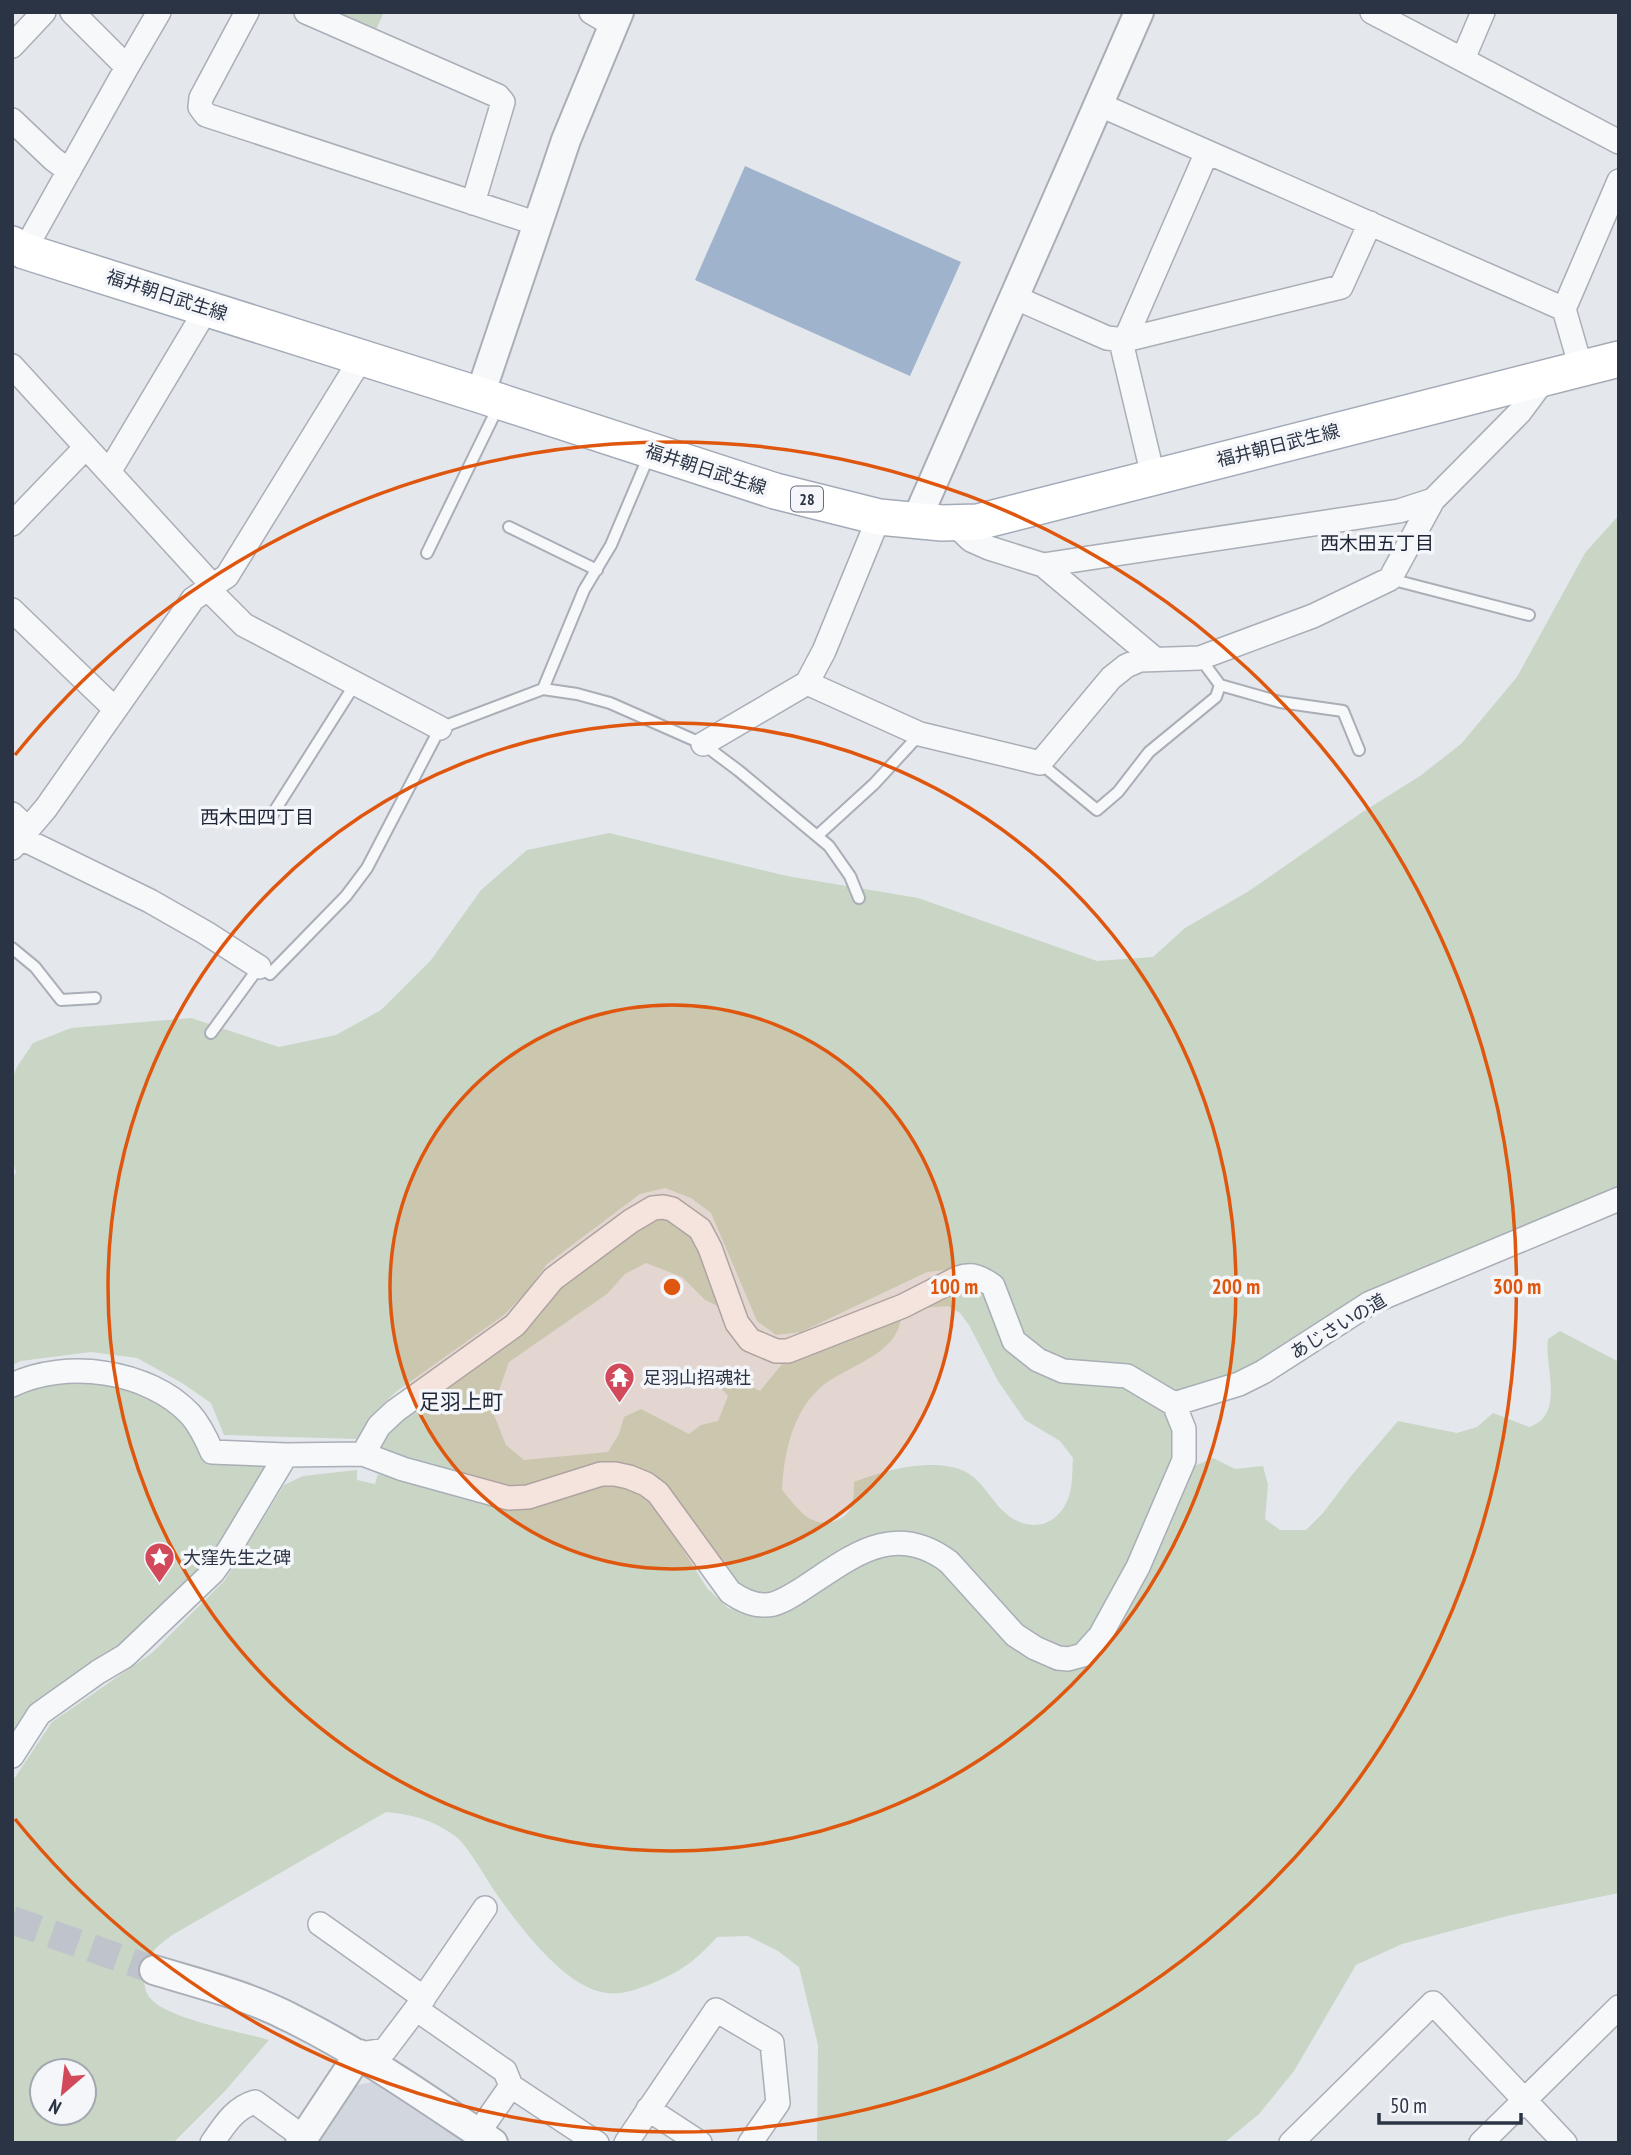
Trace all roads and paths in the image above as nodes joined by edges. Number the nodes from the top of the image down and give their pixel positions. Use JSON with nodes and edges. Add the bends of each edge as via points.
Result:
{"nodes":[{"id":1,"x":44,"y":12,"type":"edge"},
{"id":2,"x":72,"y":12,"type":"edge"},
{"id":3,"x":247,"y":12,"type":"edge"},
{"id":4,"x":306,"y":12,"type":"edge"},
{"id":5,"x":1139,"y":12,"type":"edge"},
{"id":6,"x":1372,"y":12,"type":"edge"},
{"id":7,"x":1483,"y":12,"type":"edge"},
{"id":8,"x":154,"y":14,"type":"edge"},
{"id":9,"x":608,"y":16,"type":"edge"},
{"id":10,"x":12,"y":46,"type":"edge"},
{"id":11,"x":1462,"y":59,"type":"junction"},
{"id":12,"x":127,"y":67,"type":"junction"},
{"id":13,"x":1098,"y":104,"type":"junction"},
{"id":14,"x":12,"y":120,"type":"edge"},
{"id":15,"x":1619,"y":142,"type":"edge"},
{"id":16,"x":1206,"y":152,"type":"junction"},
{"id":17,"x":69,"y":171,"type":"junction"},
{"id":18,"x":1619,"y":181,"type":"edge"},
{"id":19,"x":473,"y":203,"type":"junction"},
{"id":20,"x":1370,"y":223,"type":"junction"},
{"id":21,"x":538,"y":224,"type":"junction"},
{"id":22,"x":18,"y":247,"type":"edge"},
{"id":23,"x":1014,"y":297,"type":"junction"},
{"id":24,"x":207,"y":308,"type":"junction"},
{"id":25,"x":1564,"y":309,"type":"junction"},
{"id":26,"x":1125,"y":340,"type":"junction"},
{"id":27,"x":362,"y":358,"type":"junction"},
{"id":28,"x":1619,"y":359,"type":"edge"},
{"id":29,"x":12,"y":366,"type":"edge"},
{"id":30,"x":1581,"y":368,"type":"junction"},
{"id":31,"x":1546,"y":377,"type":"junction"},
{"id":32,"x":491,"y":398,"type":"junction"},
{"id":33,"x":86,"y":447,"type":"junction"},
{"id":34,"x":651,"y":451,"type":"junction"},
{"id":35,"x":109,"y":472,"type":"junction"},
{"id":36,"x":1153,"y":477,"type":"junction"},
{"id":37,"x":1433,"y":500,"type":"junction"},
{"id":38,"x":879,"y":517,"type":"junction"},
{"id":39,"x":916,"y":521,"type":"junction"},
{"id":40,"x":953,"y":523,"type":"junction"},
{"id":41,"x":12,"y":524,"type":"edge"},
{"id":42,"x":509,"y":527,"type":"dead end"},
{"id":43,"x":427,"y":553,"type":"dead end"},
{"id":44,"x":1043,"y":565,"type":"junction"},
{"id":45,"x":597,"y":570,"type":"junction"},
{"id":46,"x":1390,"y":579,"type":"junction"},
{"id":47,"x":209,"y":587,"type":"junction"},
{"id":48,"x":12,"y":610,"type":"edge"},
{"id":49,"x":1529,"y":615,"type":"dead end"},
{"id":50,"x":1200,"y":658,"type":"junction"},
{"id":51,"x":1155,"y":660,"type":"junction"},
{"id":52,"x":807,"y":683,"type":"junction"},
{"id":53,"x":355,"y":684,"type":"junction"},
{"id":54,"x":1220,"y":685,"type":"junction"},
{"id":55,"x":543,"y":689,"type":"junction"},
{"id":56,"x":115,"y":709,"type":"junction"},
{"id":57,"x":440,"y":728,"type":"junction"},
{"id":58,"x":920,"y":734,"type":"junction"},
{"id":59,"x":703,"y":744,"type":"junction"},
{"id":60,"x":1359,"y":750,"type":"dead end"},
{"id":61,"x":1040,"y":763,"type":"junction"},
{"id":62,"x":272,"y":815,"type":"dead end"},
{"id":63,"x":19,"y":832,"type":"edge"},
{"id":64,"x":817,"y":836,"type":"junction"},
{"id":65,"x":859,"y":898,"type":"dead end"},
{"id":66,"x":12,"y":948,"type":"edge"},
{"id":67,"x":259,"y":967,"type":"junction"},
{"id":68,"x":95,"y":998,"type":"dead end"},
{"id":69,"x":211,"y":1033,"type":"dead end"},
{"id":70,"x":1619,"y":1199,"type":"edge"},
{"id":71,"x":12,"y":1385,"type":"edge"},
{"id":72,"x":1174,"y":1404,"type":"junction"},
{"id":73,"x":363,"y":1454,"type":"junction"},
{"id":74,"x":286,"y":1455,"type":"junction"},
{"id":75,"x":12,"y":1756,"type":"edge"},
{"id":76,"x":485,"y":1908,"type":"dead end"},
{"id":77,"x":320,"y":1924,"type":"dead end"},
{"id":78,"x":154,"y":1970,"type":"tunnel mouth"},
{"id":79,"x":420,"y":2003,"type":"junction"},
{"id":80,"x":1619,"y":2007,"type":"edge"},
{"id":81,"x":359,"y":2054,"type":"junction"},
{"id":82,"x":511,"y":2086,"type":"junction"},
{"id":83,"x":1524,"y":2102,"type":"junction"},
{"id":84,"x":648,"y":2109,"type":"junction"},
{"id":85,"x":485,"y":2138,"type":"edge"},
{"id":86,"x":301,"y":2140,"type":"edge"},
{"id":87,"x":212,"y":2143,"type":"edge"},
{"id":88,"x":597,"y":2143,"type":"edge"},
{"id":89,"x":626,"y":2143,"type":"edge"},
{"id":90,"x":700,"y":2143,"type":"edge"},
{"id":91,"x":750,"y":2143,"type":"edge"},
{"id":92,"x":1291,"y":2143,"type":"edge"},
{"id":93,"x":1481,"y":2143,"type":"edge"},
{"id":94,"x":1564,"y":2143,"type":"edge"}],
"edges":[{"from":1,"to":10,"type":"street"},
{"from":2,"to":12,"type":"street"},
{"from":3,"to":19,"type":"street","via":[[201,99],[206,115]]},
{"from":4,"to":19,"type":"street","via":[[498,96],[503,102]]},
{"from":5,"to":13,"type":"street"},
{"from":6,"to":11,"type":"street"},
{"from":7,"to":11,"type":"street"},
{"from":8,"to":12,"type":"street"},
{"from":9,"to":21,"type":"street"},
{"from":11,"to":15,"type":"street"},
{"from":12,"to":17,"type":"street"},
{"from":13,"to":16,"type":"street"},
{"from":13,"to":23,"type":"street"},
{"from":14,"to":17,"type":"street"},
{"from":16,"to":20,"type":"street"},
{"from":16,"to":26,"type":"street"},
{"from":17,"to":22,"type":"street"},
{"from":18,"to":25,"type":"street"},
{"from":19,"to":21,"type":"street"},
{"from":20,"to":25,"type":"street"},
{"from":20,"to":26,"type":"street","via":[[1341,287]]},
{"from":21,"to":32,"type":"street"},
{"from":22,"to":24,"type":"main road","name":"福井朝日武生線","number":"28"},
{"from":23,"to":26,"type":"street","via":[[1107,338]]},
{"from":23,"to":39,"type":"street"},
{"from":24,"to":27,"type":"main road","name":"福井朝日武生線","number":"28"},
{"from":24,"to":35,"type":"street"},
{"from":25,"to":30,"type":"street"},
{"from":26,"to":36,"type":"street","via":[[1122,350]]},
{"from":27,"to":32,"type":"main road","name":"福井朝日武生線","number":"28"},
{"from":27,"to":47,"type":"street","via":[[227,576]]},
{"from":28,"to":30,"type":"main road","name":"福井朝日武生線","number":"28"},
{"from":29,"to":33,"type":"street"},
{"from":30,"to":31,"type":"main road","name":"福井朝日武生線","number":"28"},
{"from":31,"to":36,"type":"main road","name":"福井朝日武生線","number":"28"},
{"from":31,"to":37,"type":"street","via":[[1520,412]]},
{"from":32,"to":34,"type":"main road","name":"福井朝日武生線","number":"28"},
{"from":32,"to":43,"type":"lane"},
{"from":33,"to":35,"type":"street"},
{"from":33,"to":41,"type":"street"},
{"from":34,"to":38,"type":"main road","name":"福井朝日武生線","number":"28","via":[[775,491]]},
{"from":34,"to":45,"type":"lane"},
{"from":35,"to":47,"type":"street"},
{"from":36,"to":40,"type":"main road","name":"福井朝日武生線","number":"28","via":[[978,522]]},
{"from":37,"to":44,"type":"street","via":[[1399,511]]},
{"from":37,"to":46,"type":"street"},
{"from":38,"to":39,"type":"main road","name":"福井朝日武生線","number":"28"},
{"from":38,"to":52,"type":"street"},
{"from":39,"to":40,"type":"main road","name":"福井朝日武生線","number":"28"},
{"from":40,"to":44,"type":"street","via":[[971,540]]},
{"from":42,"to":45,"type":"lane"},
{"from":44,"to":51,"type":"street"},
{"from":45,"to":55,"type":"lane","via":[[584,590]]},
{"from":46,"to":49,"type":"lane"},
{"from":46,"to":50,"type":"street","via":[[1313,616]]},
{"from":47,"to":53,"type":"street","via":[[244,625]]},
{"from":47,"to":56,"type":"street","via":[[193,599]]},
{"from":48,"to":56,"type":"street"},
{"from":50,"to":51,"type":"street"},
{"from":50,"to":54,"type":"lane"},
{"from":51,"to":61,"type":"street","via":[[1140,660],[1111,678]]},
{"from":52,"to":58,"type":"street"},
{"from":52,"to":59,"type":"street"},
{"from":53,"to":57,"type":"street"},
{"from":53,"to":62,"type":"lane"},
{"from":54,"to":60,"type":"lane","via":[[1280,702],[1343,711]]},
{"from":54,"to":61,"type":"lane","via":[[1210,704],[1149,752],[1118,792],[1097,810]]},
{"from":55,"to":57,"type":"lane"},
{"from":55,"to":59,"type":"lane","via":[[610,703]]},
{"from":56,"to":63,"type":"street"},
{"from":57,"to":67,"type":"lane","via":[[368,868],[270,974]]},
{"from":58,"to":61,"type":"street"},
{"from":58,"to":64,"type":"lane"},
{"from":59,"to":64,"type":"lane"},
{"from":63,"to":67,"type":"street","via":[[150,901]]},
{"from":64,"to":65,"type":"lane","via":[[850,876]]},
{"from":66,"to":68,"type":"lane","via":[[61,1000]]},
{"from":67,"to":69,"type":"lane"},
{"from":70,"to":72,"type":"street","name":"あじさいの道","via":[[1370,1304],[1263,1373]]},
{"from":71,"to":74,"type":"street","via":[[27,1377],[62,1371],[111,1374],[155,1390],[177,1404],[204,1432],[212,1452]]},
{"from":72,"to":73,"type":"street","via":[[1126,1376],[1063,1371],[1038,1360],[1014,1341],[993,1286],[975,1276],[958,1278],[903,1306],[788,1351],[766,1349],[750,1340],[737,1323],[700,1229],[663,1207],[631,1221],[553,1279],[516,1325],[395,1411],[379,1426]]},
{"from":72,"to":73,"type":"street","via":[[1184,1429],[1184,1460],[1158,1523],[1100,1636],[1083,1655],[1068,1659],[1048,1655],[1015,1635],[949,1562],[913,1544],[866,1549],[789,1597],[766,1606],[730,1592],[658,1493],[629,1477],[601,1474],[528,1497],[508,1498]]},
{"from":73,"to":74,"type":"street"},
{"from":74,"to":75,"type":"street","via":[[212,1572],[125,1656],[39,1714]]},
{"from":76,"to":79,"type":"street"},
{"from":77,"to":79,"type":"street"},
{"from":78,"to":81,"type":"street","via":[[289,2016]]},
{"from":79,"to":81,"type":"street","via":[[385,2050]]},
{"from":79,"to":82,"type":"street","via":[[505,2071]]},
{"from":80,"to":83,"type":"street"},
{"from":81,"to":85,"type":"street"},
{"from":81,"to":86,"type":"street"},
{"from":82,"to":85,"type":"street"},
{"from":82,"to":88,"type":"street"},
{"from":83,"to":92,"type":"street","via":[[1433,2003]]},
{"from":83,"to":93,"type":"street"},
{"from":83,"to":94,"type":"street"},
{"from":84,"to":89,"type":"street"},
{"from":84,"to":90,"type":"street"},
{"from":84,"to":91,"type":"street","via":[[716,2010],[772,2043],[778,2103]]},
{"from":86,"to":87,"type":"street","via":[[254,2102],[229,2118]]}]}
